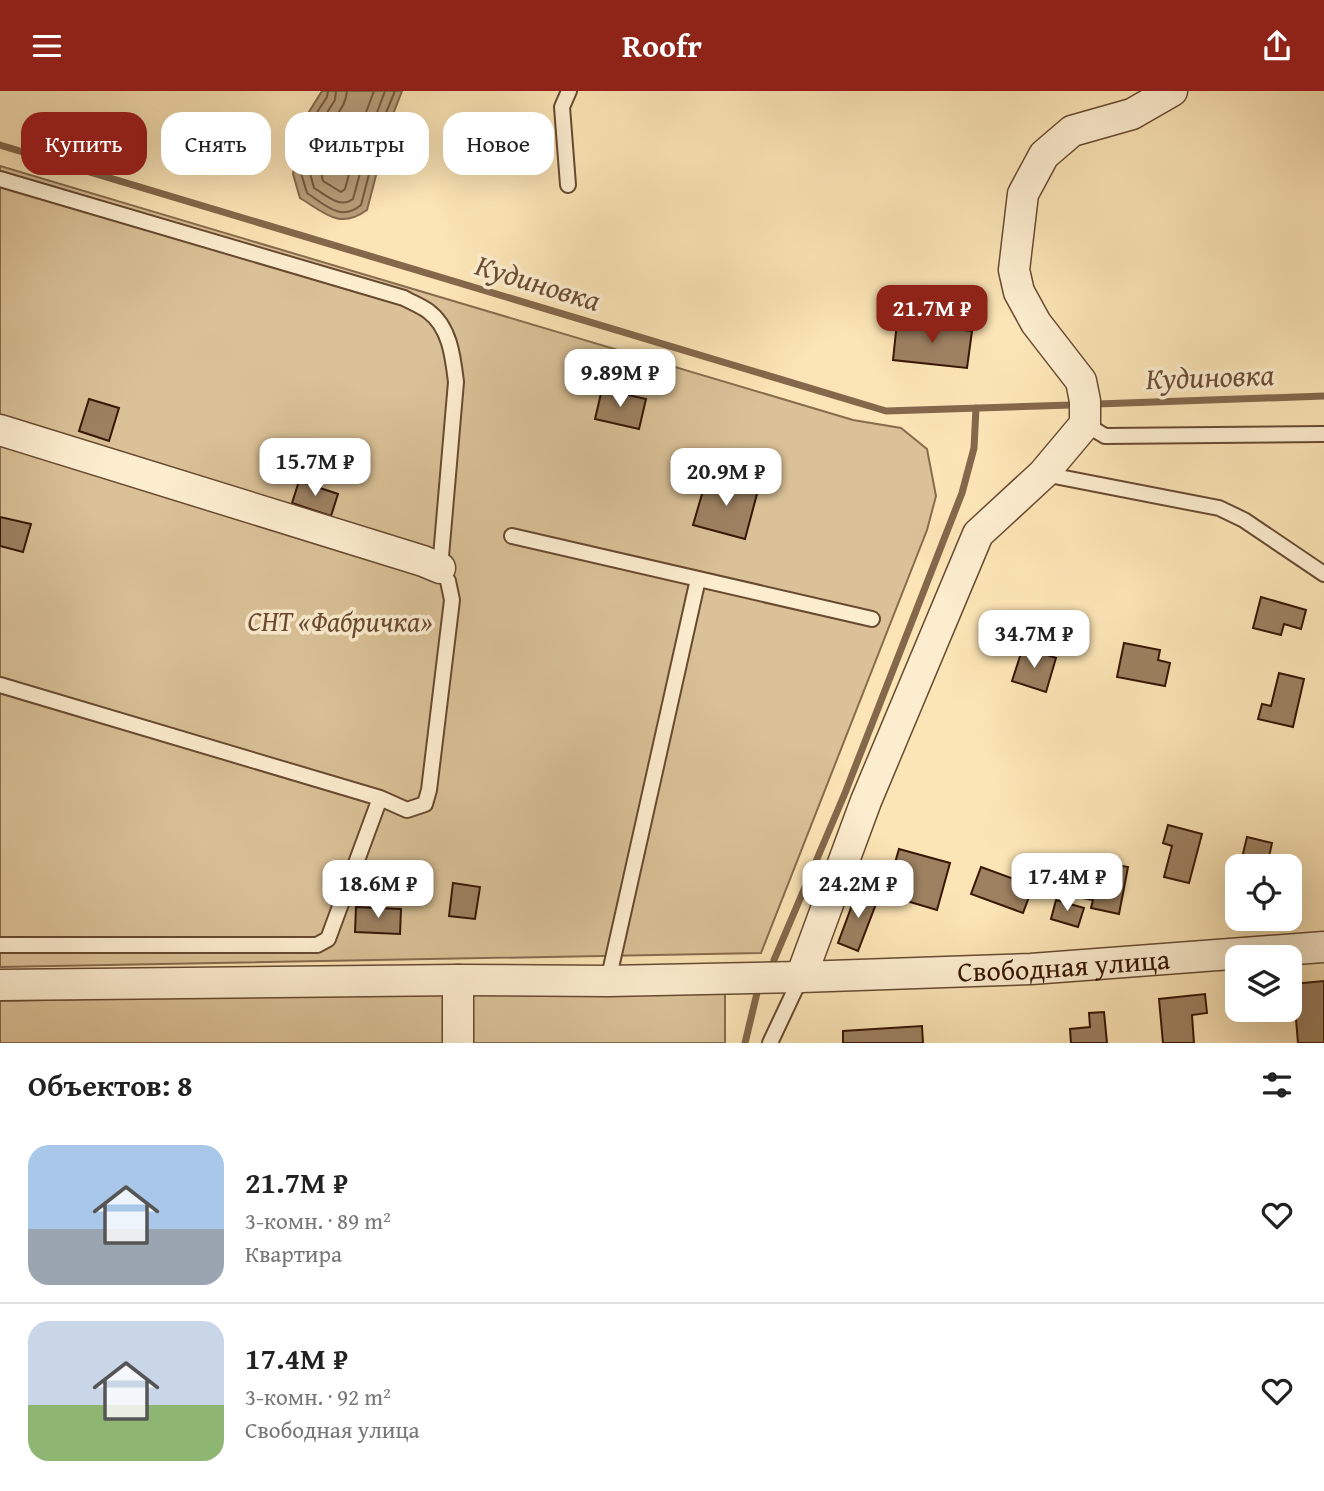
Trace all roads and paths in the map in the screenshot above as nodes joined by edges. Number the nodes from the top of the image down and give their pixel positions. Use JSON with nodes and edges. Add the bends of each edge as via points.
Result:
{"nodes":[{"id":1,"x":569,"y":91,"type":"edge"},
{"id":2,"x":1172,"y":91,"type":"edge"},
{"id":3,"x":0,"y":179,"type":"edge"},
{"id":4,"x":568,"y":185,"type":"dead end"},
{"id":5,"x":1085,"y":424,"type":"junction"},
{"id":6,"x":0,"y":430,"type":"edge"},
{"id":7,"x":1324,"y":434,"type":"edge"},
{"id":8,"x":1043,"y":474,"type":"junction"},
{"id":9,"x":512,"y":536,"type":"dead end"},
{"id":10,"x":440,"y":568,"type":"junction"},
{"id":11,"x":1324,"y":574,"type":"edge"},
{"id":12,"x":698,"y":579,"type":"junction"},
{"id":13,"x":872,"y":619,"type":"dead end"},
{"id":14,"x":0,"y":685,"type":"edge"},
{"id":15,"x":380,"y":798,"type":"junction"},
{"id":16,"x":0,"y":945,"type":"edge"},
{"id":17,"x":1324,"y":947,"type":"edge"},
{"id":18,"x":801,"y":977,"type":"junction"},
{"id":19,"x":458,"y":980,"type":"junction"},
{"id":20,"x":608,"y":981,"type":"junction"},
{"id":21,"x":0,"y":985,"type":"edge"},
{"id":22,"x":458,"y":1043,"type":"edge"},
{"id":23,"x":770,"y":1043,"type":"edge"}],
"edges":[{"from":1,"to":4,"type":"lane","via":[[562,107]]},
{"from":2,"to":5,"type":"street","via":[[1132,114],[1072,131],[1044,155],[1023,194],[1014,270],[1019,292],[1035,323],[1081,381]]},
{"from":3,"to":10,"type":"lane","via":[[404,298],[430,312],[446,333],[456,382]]},
{"from":5,"to":7,"type":"lane","via":[[1105,436]]},
{"from":5,"to":8,"type":"street"},
{"from":6,"to":10,"type":"street"},
{"from":8,"to":11,"type":"lane","via":[[1219,507]]},
{"from":8,"to":18,"type":"street","via":[[978,534],[866,801]]},
{"from":9,"to":12,"type":"lane"},
{"from":10,"to":15,"type":"lane","via":[[452,600],[429,790],[425,804],[407,810]]},
{"from":12,"to":13,"type":"lane"},
{"from":12,"to":20,"type":"lane"},
{"from":14,"to":15,"type":"lane"},
{"from":15,"to":16,"type":"lane","via":[[328,939],[317,945]]},
{"from":17,"to":18,"type":"street","name":"Свободная улица","via":[[1031,969]]},
{"from":18,"to":20,"type":"street","name":"Свободная улица"},
{"from":18,"to":23,"type":"lane"},
{"from":19,"to":20,"type":"street","name":"Свободная улица"},
{"from":19,"to":21,"type":"street","name":"Свободная улица"},
{"from":19,"to":22,"type":"street"}]}
